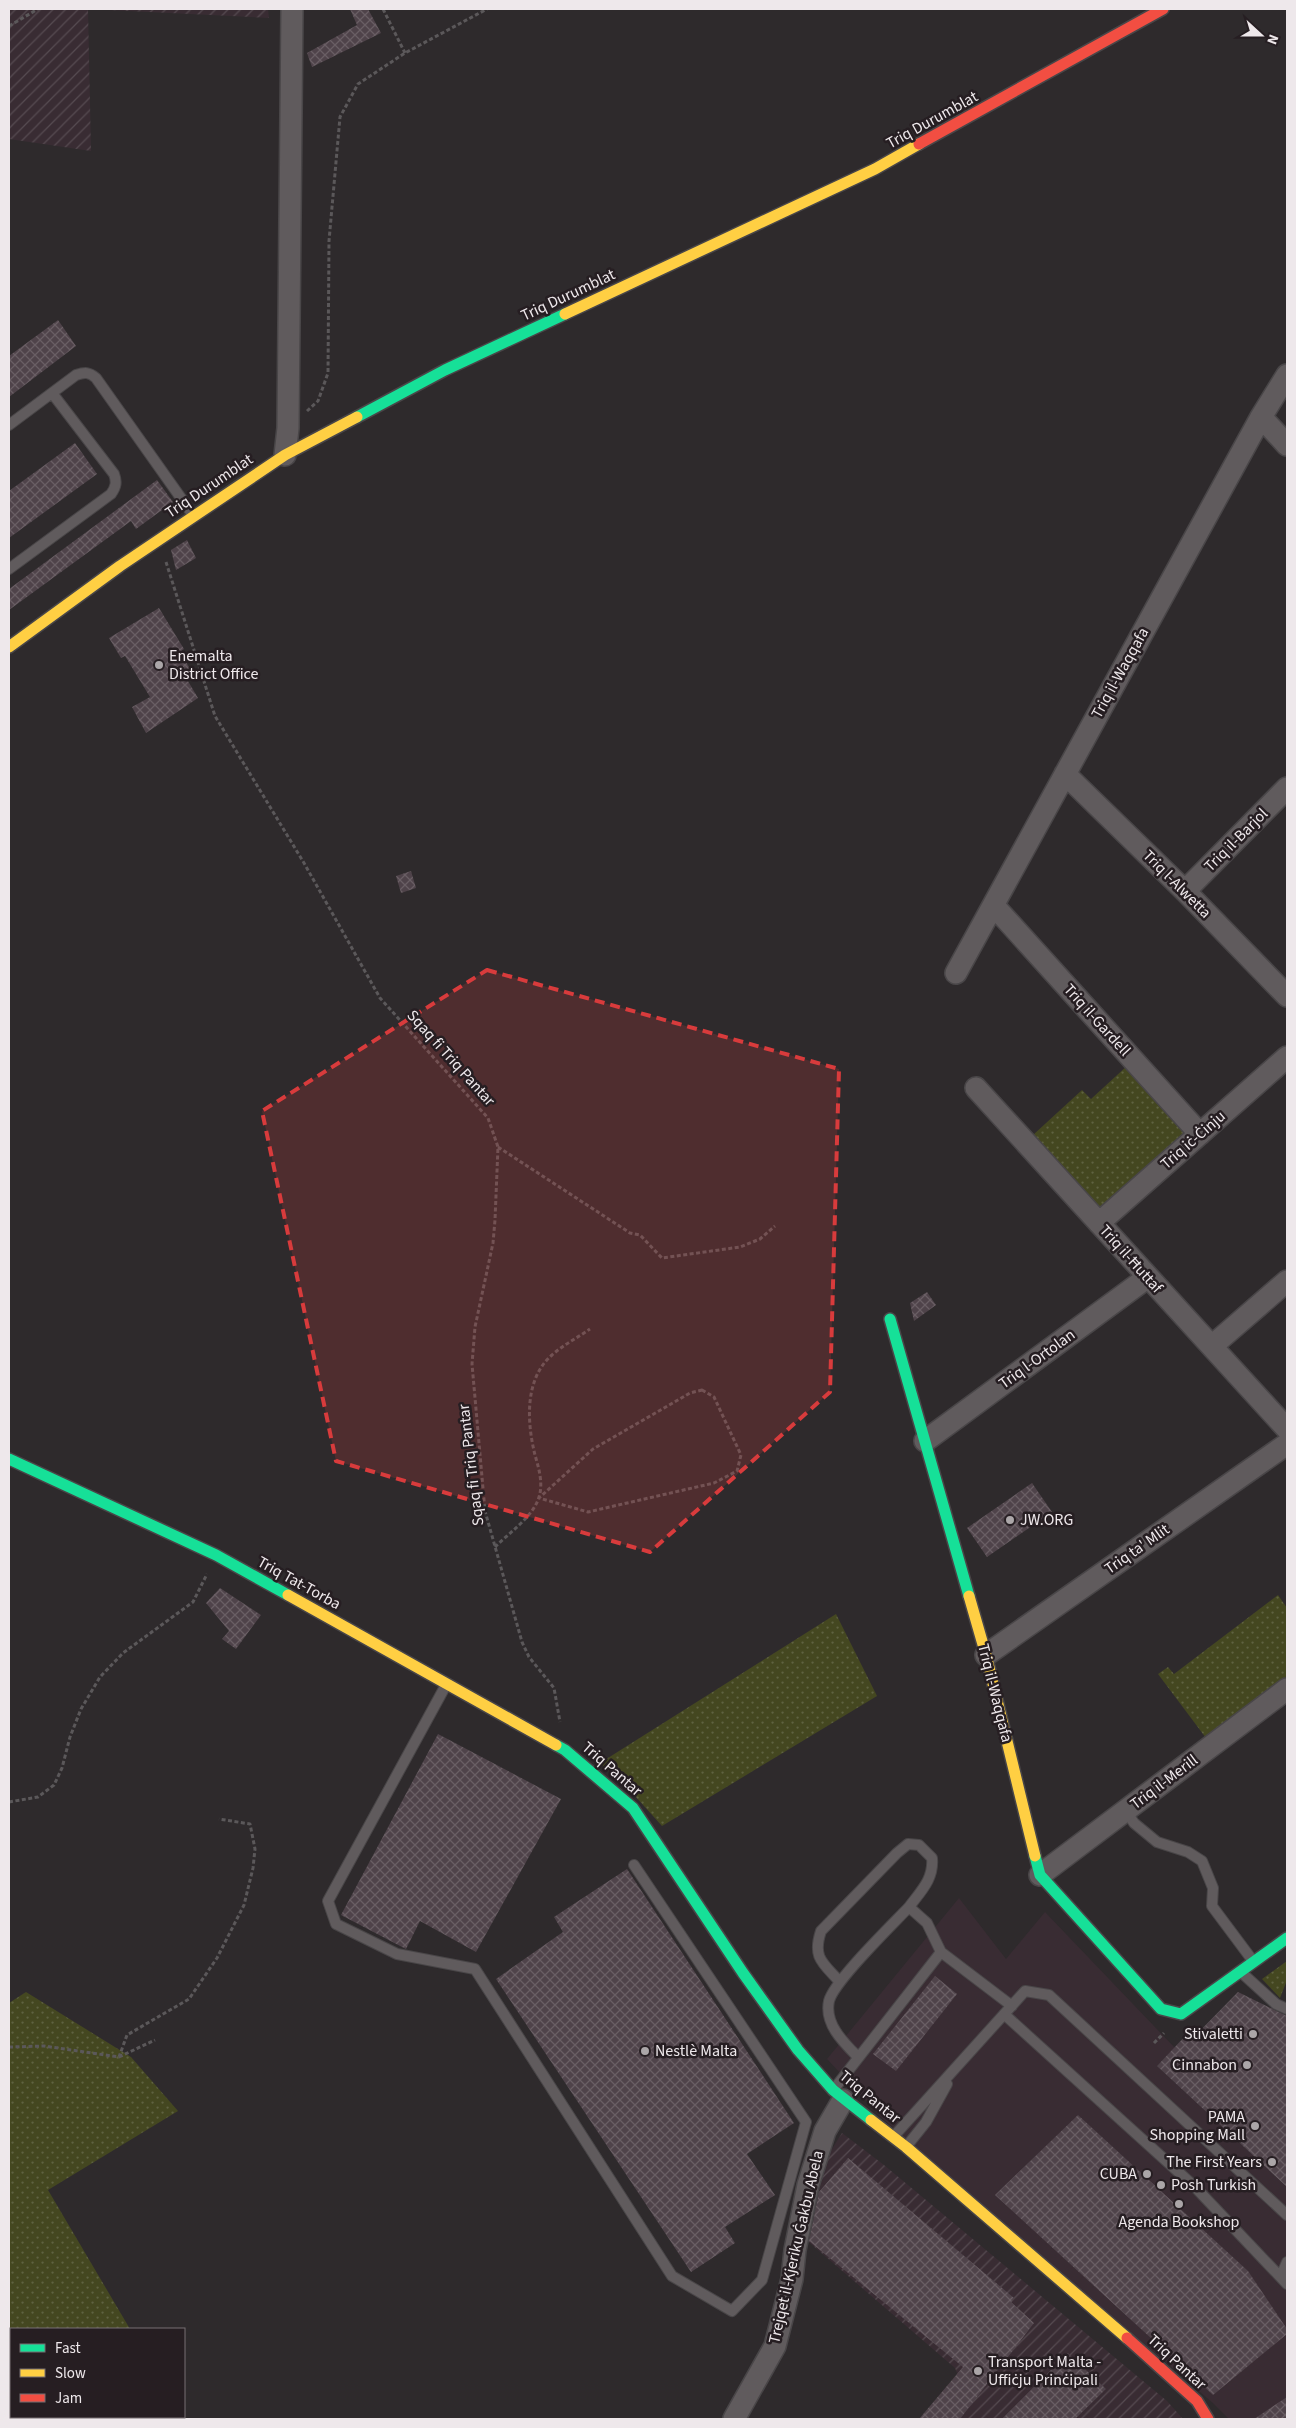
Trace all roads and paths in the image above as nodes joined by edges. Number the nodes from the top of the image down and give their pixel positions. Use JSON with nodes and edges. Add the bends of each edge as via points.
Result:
{"nodes":[{"id":1,"x":38,"y":9,"type":"edge"},
{"id":2,"x":292,"y":9,"type":"edge"},
{"id":3,"x":383,"y":9,"type":"edge"},
{"id":4,"x":487,"y":9,"type":"edge"},
{"id":5,"x":1163,"y":9,"type":"edge"},
{"id":6,"x":9,"y":26,"type":"edge"},
{"id":7,"x":405,"y":53,"type":"junction"},
{"id":8,"x":1287,"y":375,"type":"edge"},
{"id":9,"x":52,"y":393,"type":"junction"},
{"id":10,"x":1261,"y":417,"type":"junction"},
{"id":11,"x":9,"y":426,"type":"edge"},
{"id":12,"x":288,"y":428,"type":"junction"},
{"id":13,"x":1287,"y":445,"type":"edge"},
{"id":14,"x":284,"y":455,"type":"junction"},
{"id":15,"x":194,"y":516,"type":"junction"},
{"id":16,"x":159,"y":540,"type":"junction"},
{"id":17,"x":9,"y":569,"type":"edge"},
{"id":18,"x":9,"y":647,"type":"edge"},
{"id":19,"x":1065,"y":774,"type":"junction"},
{"id":20,"x":1287,"y":788,"type":"edge"},
{"id":21,"x":1184,"y":891,"type":"junction"},
{"id":22,"x":995,"y":907,"type":"junction"},
{"id":23,"x":956,"y":973,"type":"dead end"},
{"id":24,"x":1287,"y":996,"type":"edge"},
{"id":25,"x":1287,"y":1057,"type":"edge"},
{"id":26,"x":976,"y":1088,"type":"dead end"},
{"id":27,"x":1200,"y":1134,"type":"junction"},
{"id":28,"x":498,"y":1147,"type":"junction"},
{"id":29,"x":1099,"y":1223,"type":"junction"},
{"id":30,"x":775,"y":1226,"type":"dead end"},
{"id":31,"x":1148,"y":1277,"type":"junction"},
{"id":32,"x":1287,"y":1281,"type":"edge"},
{"id":33,"x":890,"y":1319,"type":"dead end"},
{"id":34,"x":590,"y":1329,"type":"dead end"},
{"id":35,"x":1212,"y":1346,"type":"junction"},
{"id":36,"x":1287,"y":1429,"type":"edge"},
{"id":37,"x":925,"y":1441,"type":"junction"},
{"id":38,"x":1287,"y":1444,"type":"edge"},
{"id":39,"x":9,"y":1459,"type":"edge"},
{"id":40,"x":539,"y":1498,"type":"junction"},
{"id":41,"x":495,"y":1547,"type":"junction"},
{"id":42,"x":216,"y":1556,"type":"junction"},
{"id":43,"x":986,"y":1655,"type":"junction"},
{"id":44,"x":447,"y":1684,"type":"junction"},
{"id":45,"x":1287,"y":1689,"type":"edge"},
{"id":46,"x":565,"y":1750,"type":"junction"},
{"id":47,"x":9,"y":1802,"type":"edge"},
{"id":48,"x":1126,"y":1811,"type":"junction"},
{"id":49,"x":219,"y":1819,"type":"dead end"},
{"id":50,"x":634,"y":1864,"type":"dead end"},
{"id":51,"x":1040,"y":1875,"type":"junction"},
{"id":52,"x":909,"y":1907,"type":"junction"},
{"id":53,"x":1287,"y":1938,"type":"edge"},
{"id":54,"x":941,"y":1952,"type":"junction"},
{"id":55,"x":1254,"y":1963,"type":"junction"},
{"id":56,"x":1241,"y":1972,"type":"junction"},
{"id":57,"x":840,"y":1982,"type":"junction"},
{"id":58,"x":1012,"y":2006,"type":"junction"},
{"id":59,"x":1287,"y":2010,"type":"edge"},
{"id":60,"x":1004,"y":2014,"type":"junction"},
{"id":61,"x":155,"y":2040,"type":"dead end"},
{"id":62,"x":9,"y":2047,"type":"edge"},
{"id":63,"x":858,"y":2057,"type":"junction"},
{"id":64,"x":119,"y":2058,"type":"junction"},
{"id":65,"x":955,"y":2070,"type":"junction"},
{"id":66,"x":838,"y":2095,"type":"junction"},
{"id":67,"x":815,"y":2127,"type":"junction"},
{"id":68,"x":893,"y":2136,"type":"junction"},
{"id":69,"x":906,"y":2147,"type":"junction"},
{"id":70,"x":1287,"y":2215,"type":"edge"},
{"id":71,"x":1287,"y":2262,"type":"edge"},
{"id":72,"x":1284,"y":2280,"type":"edge"},
{"id":73,"x":734,"y":2419,"type":"edge"},
{"id":74,"x":1208,"y":2419,"type":"edge"}],
"edges":[{"from":1,"to":6,"type":"path"},
{"from":2,"to":12,"type":"street"},
{"from":3,"to":7,"type":"path"},
{"from":4,"to":7,"type":"path"},
{"from":5,"to":14,"type":"street","name":"Triq Durumblat","via":[[875,170],[445,370]]},
{"from":7,"to":12,"type":"path","via":[[358,84],[340,117],[329,241],[328,373],[318,401]]},
{"from":8,"to":10,"type":"street","name":"Triq il-Waqqafa"},
{"from":9,"to":11,"type":"lane"},
{"from":9,"to":15,"type":"lane","via":[[83,372],[96,378]]},
{"from":9,"to":17,"type":"lane","via":[[114,474],[115,488]]},
{"from":10,"to":13,"type":"street"},
{"from":10,"to":19,"type":"street","name":"Triq il-Waqqafa"},
{"from":12,"to":14,"type":"street"},
{"from":14,"to":15,"type":"street","name":"Triq Durumblat"},
{"from":15,"to":16,"type":"street","name":"Triq Durumblat"},
{"from":16,"to":18,"type":"street","name":"Triq Durumblat"},
{"from":16,"to":28,"type":"path","name":"Sqaq fi Triq Pantar","via":[[215,716],[304,863],[380,998],[488,1118]]},
{"from":19,"to":21,"type":"street","name":"Triq l-Alwetta"},
{"from":19,"to":22,"type":"street","name":"Triq il-Waqqafa"},
{"from":20,"to":21,"type":"street","name":"Triq il-Barjol"},
{"from":21,"to":24,"type":"street","name":"Triq l-Alwetta"},
{"from":22,"to":23,"type":"street","name":"Triq il-Waqqafa"},
{"from":22,"to":27,"type":"street","name":"Triq il-Gardell"},
{"from":25,"to":27,"type":"street","name":"Triq iċ-Ċinju"},
{"from":26,"to":29,"type":"street","name":"Triq il-Ħuttaf"},
{"from":27,"to":29,"type":"street","name":"Triq iċ-Ċinju"},
{"from":28,"to":30,"type":"path","via":[[630,1233],[640,1235],[662,1258],[740,1247],[760,1239]]},
{"from":28,"to":41,"type":"path","name":"Sqaq fi Triq Pantar","via":[[493,1243],[475,1327],[472,1364],[485,1511]]},
{"from":29,"to":31,"type":"street","name":"Triq il-Ħuttaf"},
{"from":31,"to":35,"type":"street","name":"Triq il-Ħuttaf"},
{"from":31,"to":37,"type":"street","name":"Triq l-Ortolan"},
{"from":32,"to":35,"type":"street"},
{"from":33,"to":37,"type":"street","name":"Triq il-Waqqafa"},
{"from":34,"to":40,"type":"path","via":[[551,1355],[541,1367],[534,1384],[529,1424],[541,1484]]},
{"from":35,"to":36,"type":"street","name":"Triq il-Ħuttaf"},
{"from":37,"to":43,"type":"street","name":"Triq il-Waqqafa"},
{"from":38,"to":43,"type":"street","name":"Triq ta' Mlit"},
{"from":39,"to":42,"type":"street","name":"Triq Tat-Torba"},
{"from":40,"to":40,"type":"path","via":[[593,1449],[690,1393],[702,1390],[714,1398],[742,1455],[737,1471],[714,1482],[588,1512]]},
{"from":40,"to":41,"type":"path","via":[[532,1510]]},
{"from":41,"to":46,"type":"path","name":"Sqaq fi Triq Pantar","via":[[522,1642],[529,1657],[554,1688]]},
{"from":42,"to":44,"type":"street","name":"Triq Tat-Torba"},
{"from":42,"to":47,"type":"path","via":[[193,1602],[123,1652],[100,1677],[81,1709],[54,1785],[38,1797]]},
{"from":43,"to":51,"type":"street","name":"Triq il-Waqqafa"},
{"from":44,"to":46,"type":"street","name":"Triq Tat-Torba"},
{"from":44,"to":67,"type":"lane","via":[[328,1901],[336,1924],[397,1954],[475,1969],[672,2276],[732,2311],[762,2280]]},
{"from":45,"to":48,"type":"street","name":"Triq il-Merill"},
{"from":46,"to":66,"type":"street","name":"Triq Pantar","via":[[633,1808],[798,2050]]},
{"from":48,"to":51,"type":"street","name":"Triq il-Merill"},
{"from":48,"to":55,"type":"lane","via":[[1134,1823],[1157,1842],[1188,1852],[1202,1861],[1213,1888],[1212,1906]]},
{"from":49,"to":64,"type":"path","via":[[250,1824],[255,1849],[244,1905],[216,1958],[189,1998],[127,2034]]},
{"from":50,"to":67,"type":"lane"},
{"from":51,"to":56,"type":"street","name":"Triq il-Waqqafa","via":[[1161,2009],[1181,2014]]},
{"from":52,"to":54,"type":"lane","via":[[927,1923]]},
{"from":52,"to":57,"type":"lane"},
{"from":52,"to":57,"type":"lane","via":[[933,1870],[932,1858],[919,1844],[908,1844],[897,1853],[821,1931],[816,1944],[817,1956]]},
{"from":53,"to":55,"type":"street"},
{"from":54,"to":58,"type":"lane"},
{"from":54,"to":63,"type":"lane"},
{"from":55,"to":56,"type":"street"},
{"from":56,"to":59,"type":"lane"},
{"from":57,"to":63,"type":"lane","via":[[829,2002],[831,2018],[835,2034]]},
{"from":58,"to":60,"type":"lane"},
{"from":58,"to":70,"type":"lane","via":[[1025,1991],[1049,1995]]},
{"from":60,"to":65,"type":"lane"},
{"from":60,"to":72,"type":"lane","via":[[1195,2187]]},
{"from":61,"to":64,"type":"path"},
{"from":62,"to":64,"type":"path","via":[[44,2046]]},
{"from":63,"to":66,"type":"lane"},
{"from":65,"to":68,"type":"lane"},
{"from":65,"to":69,"type":"lane","via":[[926,2122]]},
{"from":66,"to":67,"type":"street","name":"Trejqet il-Kjeriku Ġakbu Abela"},
{"from":66,"to":68,"type":"street","name":"Triq Pantar"},
{"from":67,"to":73,"type":"street","name":"Trejqet il-Kjeriku Ġakbu Abela","via":[[792,2279],[775,2346]]},
{"from":68,"to":69,"type":"street","name":"Triq Pantar"},
{"from":69,"to":74,"type":"street","name":"Triq Pantar","via":[[1153,2361],[1197,2401]]},
{"from":71,"to":72,"type":"lane"}]}
